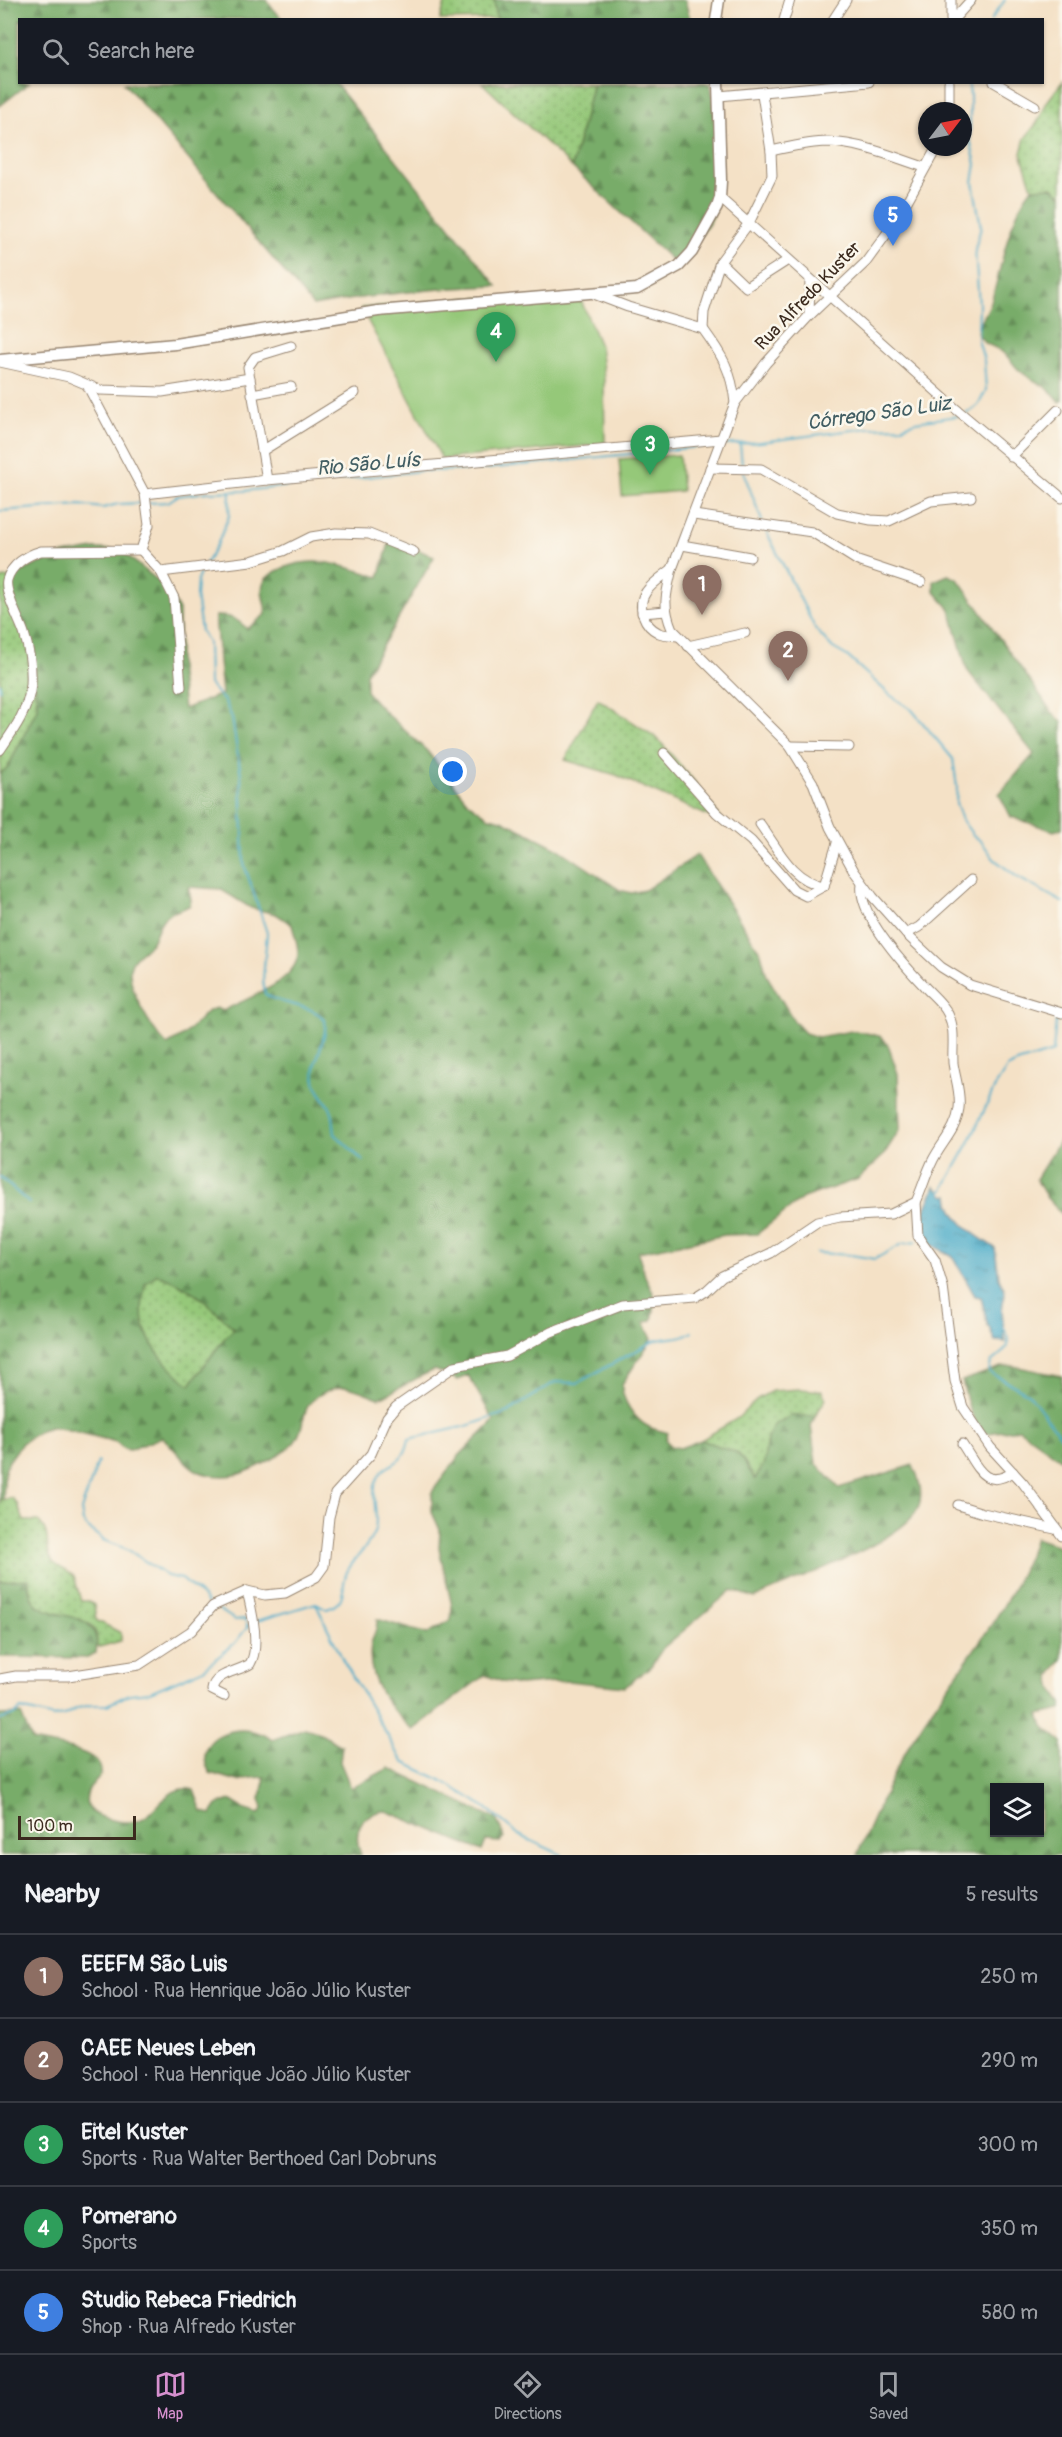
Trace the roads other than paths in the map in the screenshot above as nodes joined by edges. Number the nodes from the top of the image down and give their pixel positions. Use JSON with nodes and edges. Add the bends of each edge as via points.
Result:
{"nodes":[{"id":1,"x":719,"y":0,"type":"edge"},
{"id":2,"x":790,"y":0,"type":"edge"},
{"id":3,"x":846,"y":0,"type":"edge"},
{"id":4,"x":951,"y":0,"type":"edge"},
{"id":5,"x":971,"y":0,"type":"edge"},
{"id":6,"x":716,"y":18,"type":"edge"},
{"id":7,"x":785,"y":18,"type":"edge"},
{"id":8,"x":834,"y":18,"type":"edge"},
{"id":9,"x":952,"y":18,"type":"edge"},
{"id":10,"x":954,"y":18,"type":"edge"},
{"id":11,"x":718,"y":84,"type":"edge"},
{"id":12,"x":851,"y":84,"type":"edge"},
{"id":13,"x":949,"y":84,"type":"edge"},
{"id":14,"x":996,"y":84,"type":"edge"},
{"id":15,"x":762,"y":94,"type":"junction"},
{"id":16,"x":718,"y":96,"type":"junction"},
{"id":17,"x":949,"y":102,"type":"edge"},
{"id":18,"x":1035,"y":106,"type":"dead end"},
{"id":19,"x":771,"y":151,"type":"junction"},
{"id":20,"x":931,"y":156,"type":"edge"},
{"id":21,"x":924,"y":167,"type":"junction"},
{"id":22,"x":720,"y":198,"type":"junction"},
{"id":23,"x":749,"y":223,"type":"junction"},
{"id":24,"x":788,"y":260,"type":"junction"},
{"id":25,"x":720,"y":262,"type":"junction"},
{"id":26,"x":810,"y":279,"type":"junction"},
{"id":27,"x":589,"y":292,"type":"junction"},
{"id":28,"x":829,"y":296,"type":"junction"},
{"id":29,"x":809,"y":316,"type":"junction"},
{"id":30,"x":703,"y":329,"type":"junction"},
{"id":31,"x":291,"y":346,"type":"dead end"},
{"id":32,"x":0,"y":361,"type":"edge"},
{"id":33,"x":250,"y":378,"type":"junction"},
{"id":34,"x":87,"y":385,"type":"junction"},
{"id":35,"x":291,"y":387,"type":"dead end"},
{"id":36,"x":355,"y":393,"type":"dead end"},
{"id":37,"x":252,"y":394,"type":"junction"},
{"id":38,"x":735,"y":403,"type":"junction"},
{"id":39,"x":1058,"y":410,"type":"dead end"},
{"id":40,"x":721,"y":440,"type":"junction"},
{"id":41,"x":262,"y":452,"type":"junction"},
{"id":42,"x":1011,"y":457,"type":"junction"},
{"id":43,"x":712,"y":463,"type":"junction"},
{"id":44,"x":267,"y":480,"type":"junction"},
{"id":45,"x":971,"y":497,"type":"dead end"},
{"id":46,"x":1062,"y":498,"type":"edge"},
{"id":47,"x":146,"y":499,"type":"junction"},
{"id":48,"x":694,"y":515,"type":"junction"},
{"id":49,"x":682,"y":545,"type":"junction"},
{"id":50,"x":141,"y":550,"type":"junction"},
{"id":51,"x":414,"y":552,"type":"dead end"},
{"id":52,"x":750,"y":557,"type":"dead end"},
{"id":53,"x":672,"y":569,"type":"junction"},
{"id":54,"x":161,"y":572,"type":"junction"},
{"id":55,"x":921,"y":582,"type":"dead end"},
{"id":56,"x":646,"y":592,"type":"junction"},
{"id":57,"x":666,"y":595,"type":"junction"},
{"id":58,"x":666,"y":611,"type":"junction"},
{"id":59,"x":642,"y":613,"type":"junction"},
{"id":60,"x":745,"y":633,"type":"dead end"},
{"id":61,"x":681,"y":636,"type":"junction"},
{"id":62,"x":688,"y":646,"type":"junction"},
{"id":63,"x":181,"y":687,"type":"dead end"},
{"id":64,"x":790,"y":746,"type":"junction"},
{"id":65,"x":849,"y":747,"type":"dead end"},
{"id":66,"x":0,"y":750,"type":"edge"},
{"id":67,"x":664,"y":753,"type":"dead end"},
{"id":68,"x":760,"y":824,"type":"dead end"},
{"id":69,"x":837,"y":843,"type":"junction"},
{"id":70,"x":971,"y":879,"type":"dead end"},
{"id":71,"x":862,"y":884,"type":"junction"},
{"id":72,"x":824,"y":886,"type":"junction"},
{"id":73,"x":906,"y":934,"type":"junction"},
{"id":74,"x":1062,"y":1013,"type":"edge"},
{"id":75,"x":916,"y":1202,"type":"junction"},
{"id":76,"x":962,"y":1444,"type":"dead end"},
{"id":77,"x":1013,"y":1472,"type":"junction"},
{"id":78,"x":958,"y":1505,"type":"dead end"},
{"id":79,"x":1059,"y":1532,"type":"edge"},
{"id":80,"x":247,"y":1591,"type":"junction"},
{"id":81,"x":0,"y":1680,"type":"edge"},
{"id":82,"x":224,"y":1696,"type":"dead end"}],
"edges":[{"from":1,"to":6,"type":"main road"},
{"from":2,"to":7,"type":"street"},
{"from":3,"to":8,"type":"street"},
{"from":4,"to":9,"type":"street"},
{"from":5,"to":10,"type":"street"},
{"from":11,"to":16,"type":"main road"},
{"from":12,"to":15,"type":"street"},
{"from":13,"to":17,"type":"street"},
{"from":14,"to":18,"type":"street"},
{"from":15,"to":16,"type":"street"},
{"from":15,"to":19,"type":"street"},
{"from":16,"to":22,"type":"main road"},
{"from":19,"to":21,"type":"street","via":[[827,142]]},
{"from":19,"to":23,"type":"street","via":[[772,176]]},
{"from":20,"to":21,"type":"street","name":"Rua Alfredo Kuster"},
{"from":21,"to":28,"type":"street","name":"Rua Alfredo Kuster","via":[[896,221],[866,262]]},
{"from":22,"to":23,"type":"street"},
{"from":22,"to":27,"type":"main road","via":[[706,230],[679,266],[637,289]]},
{"from":23,"to":24,"type":"street"},
{"from":23,"to":25,"type":"street"},
{"from":24,"to":25,"type":"street","via":[[746,287]]},
{"from":24,"to":26,"type":"street"},
{"from":25,"to":30,"type":"street","via":[[704,312]]},
{"from":26,"to":28,"type":"street"},
{"from":26,"to":29,"type":"street"},
{"from":27,"to":30,"type":"street"},
{"from":27,"to":32,"type":"main road","via":[[378,311],[175,344]]},
{"from":28,"to":29,"type":"street","name":"Rua Alfredo Kuster"},
{"from":28,"to":42,"type":"street"},
{"from":29,"to":38,"type":"street","name":"Rua Alfredo Kuster"},
{"from":30,"to":38,"type":"street","via":[[730,373]]},
{"from":31,"to":33,"type":"street","via":[[252,359],[248,367]]},
{"from":32,"to":34,"type":"street"},
{"from":33,"to":34,"type":"street","via":[[162,392],[100,390]]},
{"from":33,"to":37,"type":"street"},
{"from":34,"to":47,"type":"street"},
{"from":35,"to":37,"type":"street"},
{"from":36,"to":41,"type":"street"},
{"from":37,"to":41,"type":"street"},
{"from":38,"to":40,"type":"street"},
{"from":39,"to":42,"type":"street"},
{"from":40,"to":43,"type":"street"},
{"from":40,"to":44,"type":"street"},
{"from":41,"to":44,"type":"street"},
{"from":42,"to":46,"type":"street"},
{"from":43,"to":45,"type":"street","via":[[771,473],[837,513],[858,519],[888,521],[931,501]]},
{"from":43,"to":48,"type":"street"},
{"from":44,"to":47,"type":"street"},
{"from":47,"to":50,"type":"street","via":[[149,525]]},
{"from":48,"to":49,"type":"street"},
{"from":48,"to":55,"type":"street","via":[[812,532],[858,561]]},
{"from":49,"to":52,"type":"street"},
{"from":49,"to":53,"type":"street"},
{"from":50,"to":54,"type":"street"},
{"from":50,"to":66,"type":"street","via":[[41,551],[16,565],[7,581],[8,591],[25,636],[31,683],[28,702]]},
{"from":51,"to":54,"type":"street","via":[[369,534],[336,533],[311,537],[251,561]]},
{"from":53,"to":56,"type":"street"},
{"from":53,"to":57,"type":"street"},
{"from":54,"to":63,"type":"street","via":[[174,598]]},
{"from":56,"to":57,"type":"street"},
{"from":56,"to":59,"type":"street"},
{"from":57,"to":58,"type":"street"},
{"from":58,"to":59,"type":"street"},
{"from":58,"to":61,"type":"street","via":[[672,629]]},
{"from":59,"to":61,"type":"street","via":[[649,626],[659,633]]},
{"from":60,"to":62,"type":"street"},
{"from":61,"to":62,"type":"street"},
{"from":62,"to":64,"type":"street"},
{"from":64,"to":65,"type":"street"},
{"from":64,"to":69,"type":"street","via":[[813,783]]},
{"from":67,"to":72,"type":"street","via":[[717,813],[751,841],[801,895],[810,896]]},
{"from":68,"to":72,"type":"street","via":[[798,875],[811,884]]},
{"from":69,"to":71,"type":"street"},
{"from":69,"to":72,"type":"street"},
{"from":70,"to":73,"type":"street","via":[[919,927]]},
{"from":71,"to":73,"type":"street"},
{"from":71,"to":75,"type":"street","via":[[863,902],[879,930],[941,1003],[952,1026],[960,1098],[958,1116],[933,1160]]},
{"from":73,"to":74,"type":"street","via":[[941,967],[970,985]]},
{"from":75,"to":77,"type":"street","via":[[918,1236],[935,1260],[946,1304],[960,1399],[990,1447]]},
{"from":75,"to":80,"type":"street","via":[[891,1214],[817,1222],[771,1253],[722,1276],[695,1298],[623,1304],[551,1332],[507,1356],[455,1366],[396,1407],[370,1454],[335,1494],[321,1573],[285,1593],[265,1595]]},
{"from":76,"to":77,"type":"street","via":[[989,1479],[1001,1480]]},
{"from":77,"to":79,"type":"street"},
{"from":78,"to":79,"type":"street"},
{"from":80,"to":81,"type":"street","via":[[213,1606],[191,1631],[139,1665],[68,1676],[16,1676]]},
{"from":80,"to":82,"type":"street","via":[[253,1656],[250,1664],[214,1683],[212,1690]]}]}
